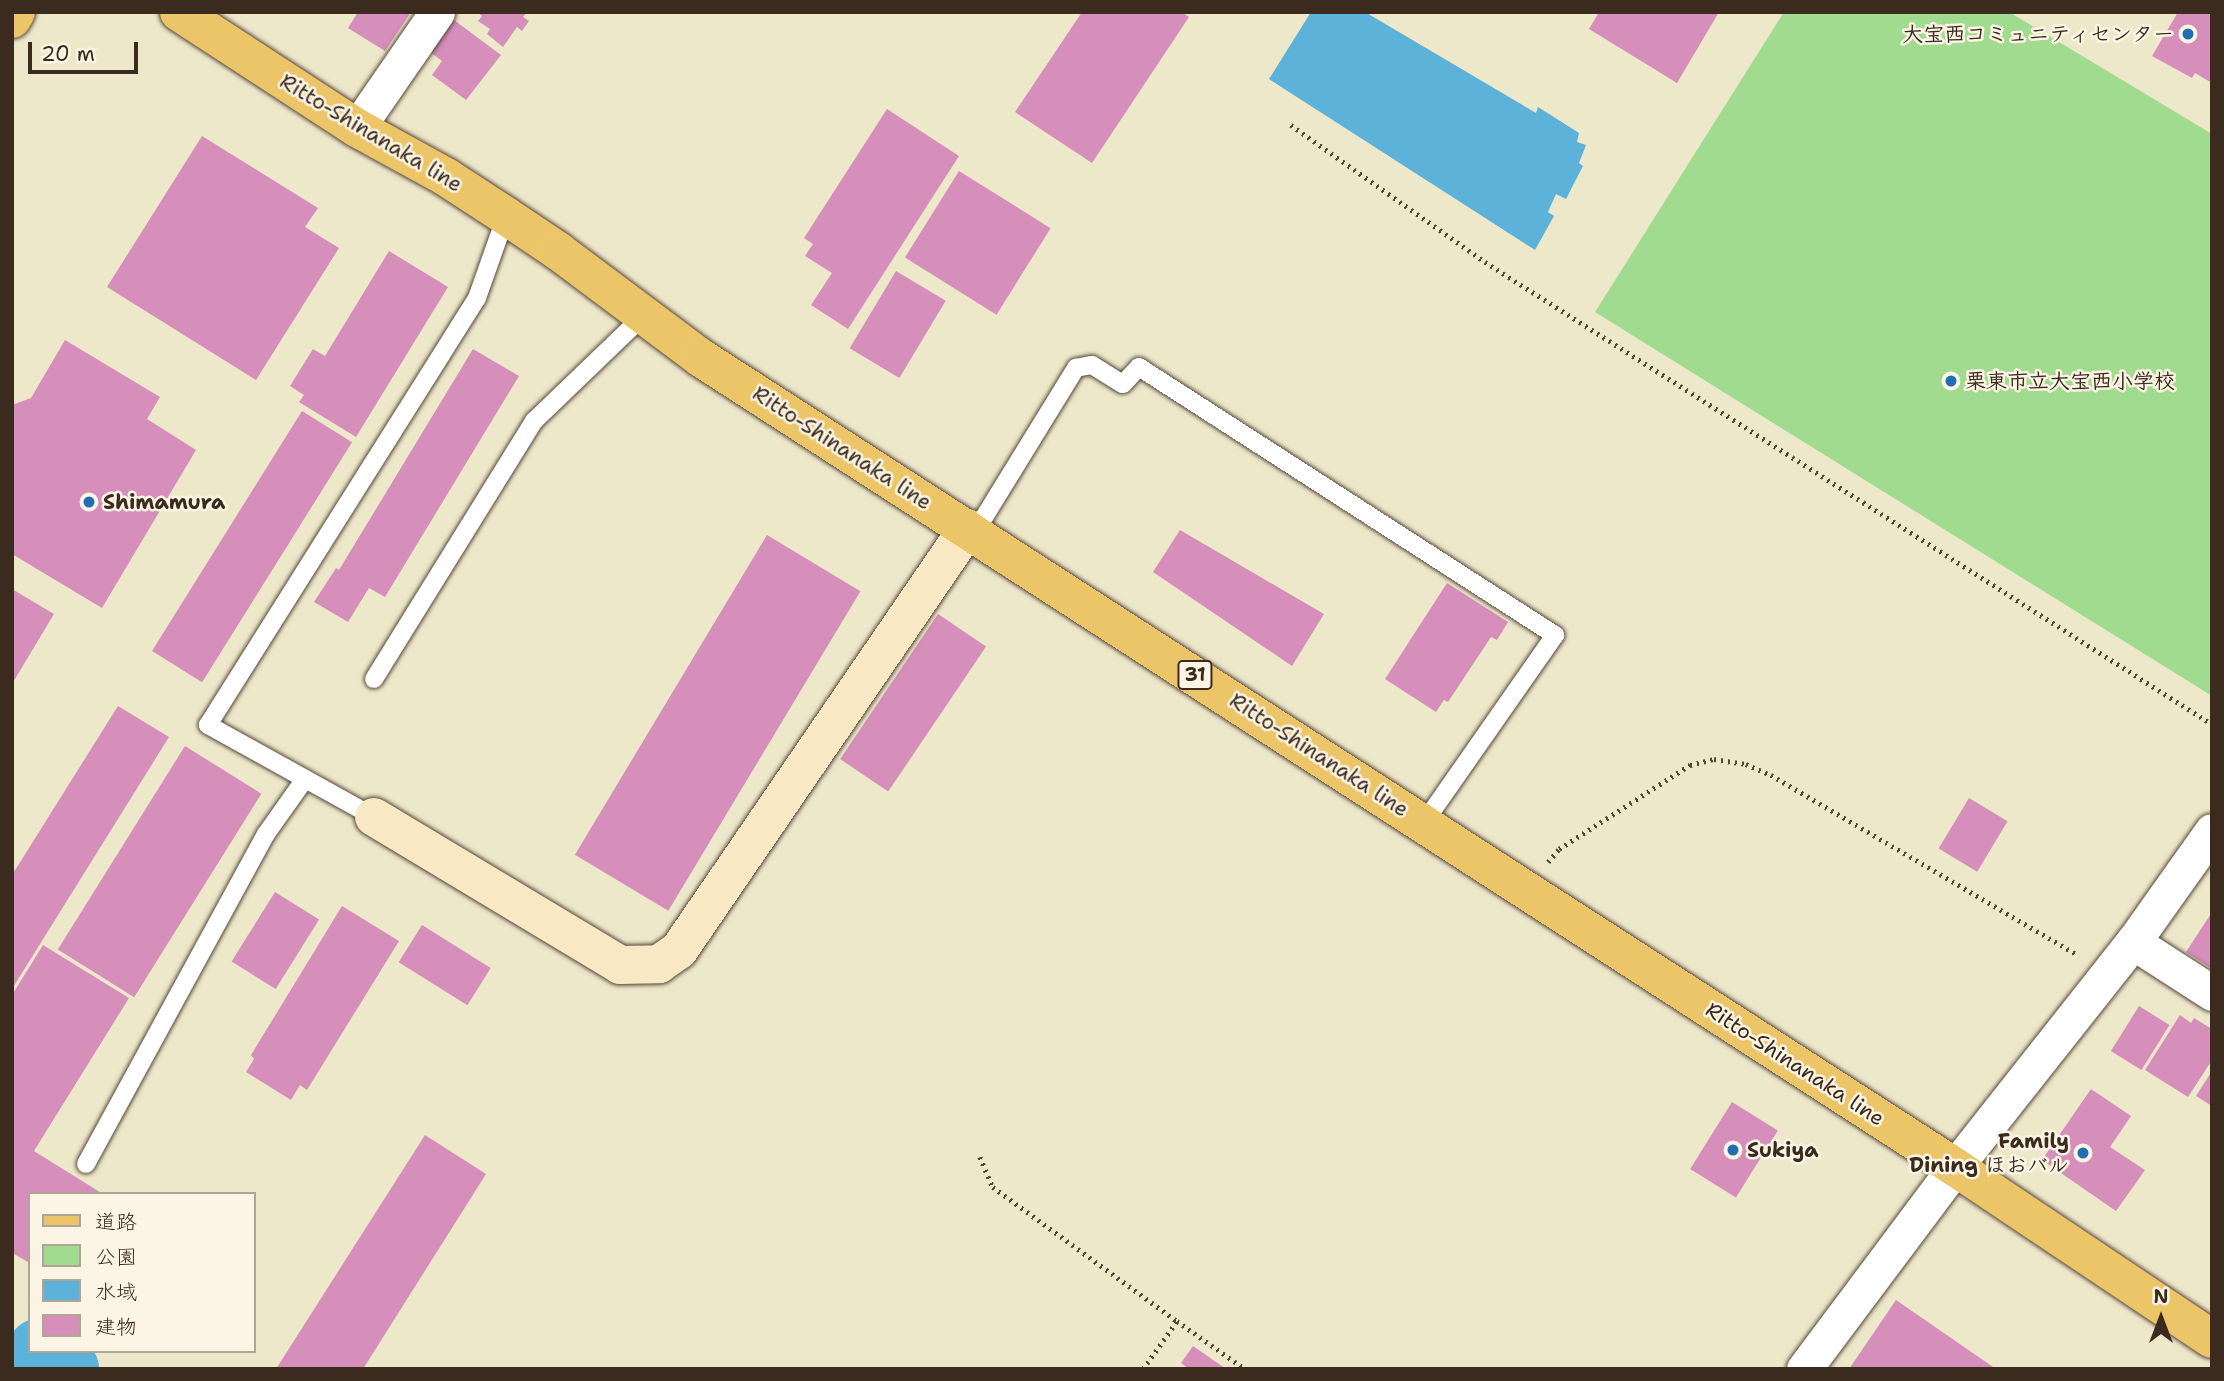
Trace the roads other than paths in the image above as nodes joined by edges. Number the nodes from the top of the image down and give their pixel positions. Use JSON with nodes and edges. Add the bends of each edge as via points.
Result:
{"nodes":[{"id":1,"x":16,"y":12,"type":"edge"},
{"id":2,"x":179,"y":12,"type":"edge"},
{"id":3,"x":437,"y":12,"type":"edge"},
{"id":4,"x":12,"y":19,"type":"edge"},
{"id":5,"x":357,"y":128,"type":"junction"},
{"id":6,"x":506,"y":216,"type":"junction"},
{"id":7,"x":643,"y":315,"type":"junction"},
{"id":8,"x":971,"y":530,"type":"junction"},
{"id":9,"x":374,"y":679,"type":"dead end"},
{"id":10,"x":305,"y":779,"type":"junction"},
{"id":11,"x":374,"y":817,"type":"joint"},
{"id":12,"x":1424,"y":823,"type":"junction"},
{"id":13,"x":2212,"y":831,"type":"edge"},
{"id":14,"x":2133,"y":942,"type":"junction"},
{"id":15,"x":2212,"y":993,"type":"edge"},
{"id":16,"x":86,"y":1164,"type":"dead end"},
{"id":17,"x":1955,"y":1167,"type":"junction"},
{"id":18,"x":2212,"y":1339,"type":"edge"},
{"id":19,"x":1804,"y":1369,"type":"edge"}],
"edges":[{"from":1,"to":4,"type":"main road"},
{"from":2,"to":5,"type":"main road","name":"Ritto-Shinanaka line","number":"31"},
{"from":3,"to":5,"type":"street"},
{"from":5,"to":6,"type":"main road","name":"Ritto-Shinanaka line","number":"31"},
{"from":6,"to":7,"type":"main road","name":"Ritto-Shinanaka line","number":"31"},
{"from":6,"to":10,"type":"lane","via":[[477,298],[208,725]]},
{"from":7,"to":8,"type":"main road","name":"Ritto-Shinanaka line","number":"31","via":[[701,358]]},
{"from":7,"to":9,"type":"lane","via":[[534,421]]},
{"from":8,"to":11,"type":"street","via":[[679,950],[659,964],[620,965]]},
{"from":8,"to":12,"type":"main road","name":"Ritto-Shinanaka line","number":"31"},
{"from":8,"to":12,"type":"lane","via":[[1076,368],[1092,365],[1123,384],[1139,367],[1555,635]]},
{"from":10,"to":11,"type":"lane"},
{"from":10,"to":16,"type":"lane","via":[[266,834]]},
{"from":12,"to":17,"type":"main road","name":"Ritto-Shinanaka line","number":"31"},
{"from":13,"to":14,"type":"street"},
{"from":14,"to":15,"type":"street"},
{"from":14,"to":17,"type":"street"},
{"from":17,"to":18,"type":"main road","name":"Ritto-Shinanaka line","number":"31"},
{"from":17,"to":19,"type":"street"}]}
